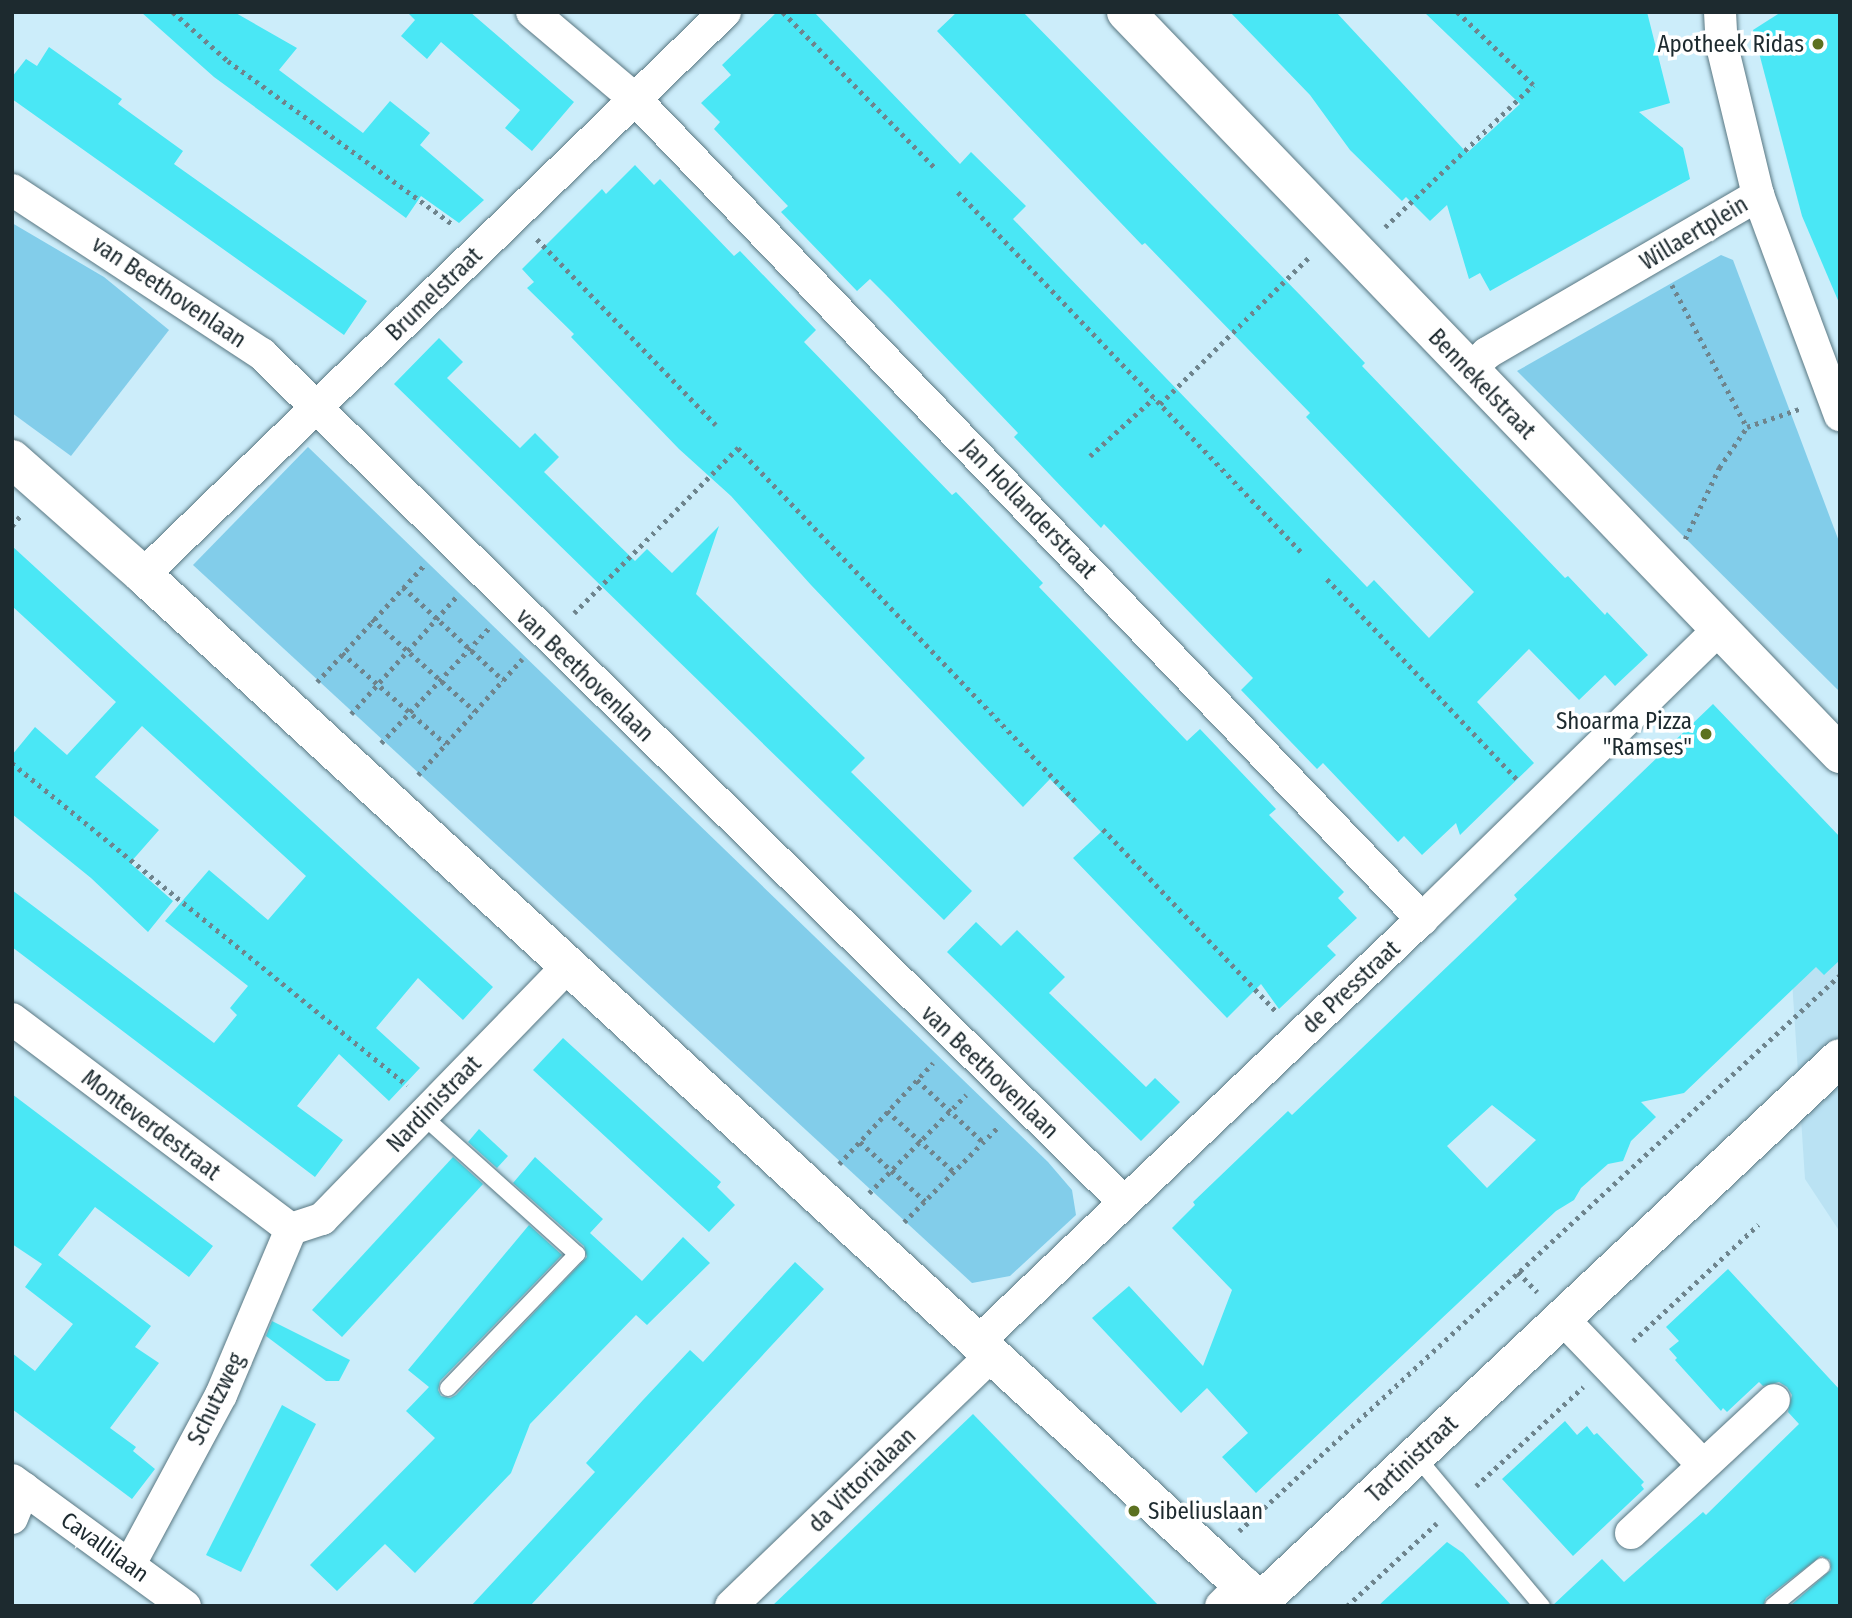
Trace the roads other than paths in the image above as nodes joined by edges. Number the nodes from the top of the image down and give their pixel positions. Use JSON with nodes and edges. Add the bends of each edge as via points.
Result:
{"nodes":[{"id":1,"x":532,"y":12,"type":"edge"},
{"id":2,"x":725,"y":12,"type":"edge"},
{"id":3,"x":1125,"y":12,"type":"edge"},
{"id":4,"x":1720,"y":12,"type":"edge"},
{"id":5,"x":635,"y":99,"type":"junction"},
{"id":6,"x":12,"y":190,"type":"edge"},
{"id":7,"x":1758,"y":195,"type":"junction"},
{"id":8,"x":1468,"y":371,"type":"junction"},
{"id":9,"x":1836,"y":406,"type":"edge"},
{"id":10,"x":316,"y":408,"type":"junction"},
{"id":11,"x":12,"y":459,"type":"edge"},
{"id":12,"x":143,"y":575,"type":"junction"},
{"id":13,"x":1719,"y":629,"type":"junction"},
{"id":14,"x":1837,"y":746,"type":"edge"},
{"id":15,"x":1422,"y":919,"type":"junction"},
{"id":16,"x":569,"y":965,"type":"junction"},
{"id":17,"x":12,"y":1019,"type":"edge"},
{"id":18,"x":1840,"y":1058,"type":"edge"},
{"id":19,"x":427,"y":1111,"type":"junction"},
{"id":20,"x":1124,"y":1202,"type":"junction"},
{"id":21,"x":291,"y":1229,"type":"junction"},
{"id":22,"x":1562,"y":1318,"type":"junction"},
{"id":23,"x":986,"y":1348,"type":"junction"},
{"id":24,"x":448,"y":1388,"type":"dead end"},
{"id":25,"x":1774,"y":1400,"type":"dead end"},
{"id":26,"x":1416,"y":1456,"type":"junction"},
{"id":27,"x":1703,"y":1465,"type":"junction"},
{"id":28,"x":18,"y":1484,"type":"edge"},
{"id":29,"x":12,"y":1518,"type":"edge"},
{"id":30,"x":1631,"y":1533,"type":"dead end"},
{"id":31,"x":130,"y":1564,"type":"junction"},
{"id":32,"x":1822,"y":1566,"type":"dead end"},
{"id":33,"x":1248,"y":1599,"type":"edge"},
{"id":34,"x":185,"y":1606,"type":"edge"},
{"id":35,"x":731,"y":1606,"type":"edge"},
{"id":36,"x":1542,"y":1606,"type":"edge"},
{"id":37,"x":1773,"y":1606,"type":"edge"}],
"edges":[{"from":1,"to":5,"type":"street","name":"Jan Hollanderstraat"},
{"from":2,"to":5,"type":"street","name":"Brumelstraat"},
{"from":3,"to":8,"type":"street","name":"Bennekelstraat"},
{"from":4,"to":7,"type":"street","via":[[1722,46]]},
{"from":5,"to":10,"type":"street","name":"Brumelstraat"},
{"from":5,"to":15,"type":"street","name":"Jan Hollanderstraat"},
{"from":6,"to":10,"type":"street","name":"van Beethovenlaan","via":[[262,354]]},
{"from":7,"to":8,"type":"street","name":"Willaertplein","via":[[1487,353]]},
{"from":7,"to":9,"type":"street","name":"Willaertplein"},
{"from":8,"to":13,"type":"street","name":"Bennekelstraat"},
{"from":10,"to":12,"type":"street","name":"Brumelstraat"},
{"from":10,"to":20,"type":"street","name":"van Beethovenlaan"},
{"from":11,"to":12,"type":"street"},
{"from":12,"to":16,"type":"street"},
{"from":13,"to":14,"type":"street","name":"Bennekelstraat"},
{"from":13,"to":15,"type":"street","name":"de Presstraat"},
{"from":15,"to":20,"type":"street","name":"de Presstraat"},
{"from":16,"to":19,"type":"street","name":"Nardinistraat"},
{"from":16,"to":23,"type":"street"},
{"from":17,"to":21,"type":"street","name":"Monteverdestraat"},
{"from":18,"to":22,"type":"street","name":"Tartinistraat"},
{"from":19,"to":21,"type":"street","name":"Nardinistraat","via":[[322,1219]]},
{"from":19,"to":24,"type":"lane","via":[[577,1254]]},
{"from":20,"to":23,"type":"street","name":"de Presstraat"},
{"from":21,"to":31,"type":"street","name":"Schutzweg","via":[[221,1395]]},
{"from":22,"to":26,"type":"street","name":"Tartinistraat"},
{"from":22,"to":27,"type":"street"},
{"from":23,"to":33,"type":"street","via":[[1213,1555]]},
{"from":23,"to":35,"type":"street","name":"da Vittorialaan"},
{"from":25,"to":27,"type":"street"},
{"from":26,"to":33,"type":"street","name":"Tartinistraat"},
{"from":26,"to":36,"type":"lane"},
{"from":27,"to":30,"type":"street"},
{"from":28,"to":29,"type":"street","name":"Cavallilaan"},
{"from":28,"to":31,"type":"street","name":"Cavallilaan"},
{"from":31,"to":34,"type":"street","name":"Cavallilaan"},
{"from":32,"to":37,"type":"lane"}]}
